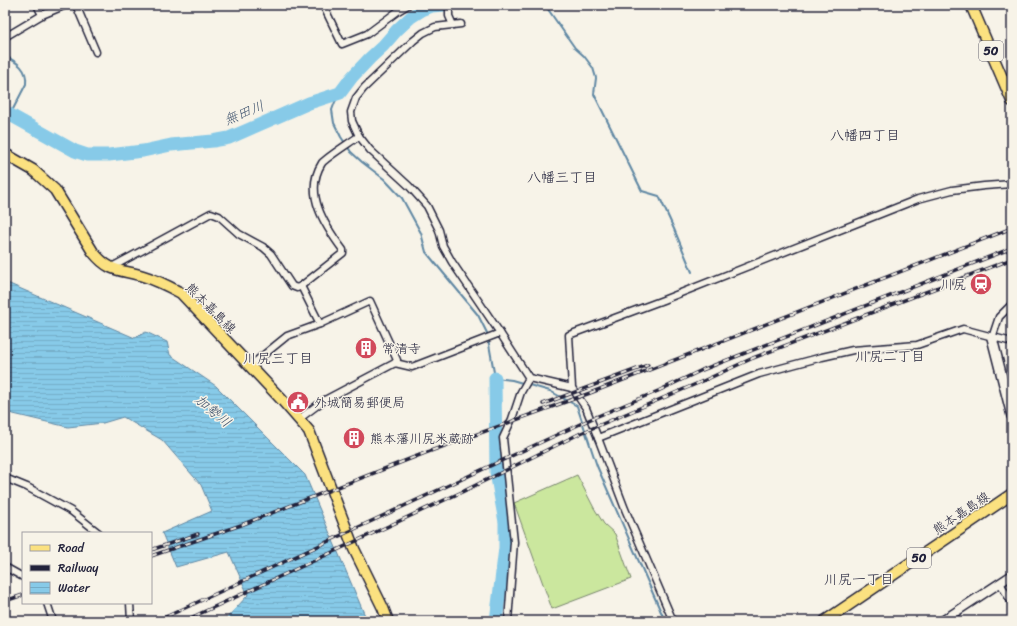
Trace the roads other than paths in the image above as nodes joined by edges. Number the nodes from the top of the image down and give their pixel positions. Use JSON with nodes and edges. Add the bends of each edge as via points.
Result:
{"nodes":[{"id":1,"x":37,"y":5,"type":"edge"},
{"id":2,"x":66,"y":5,"type":"edge"},
{"id":3,"x":76,"y":5,"type":"edge"},
{"id":4,"x":323,"y":5,"type":"edge"},
{"id":5,"x":408,"y":5,"type":"edge"},
{"id":6,"x":449,"y":5,"type":"edge"},
{"id":7,"x":971,"y":5,"type":"edge"},
{"id":8,"x":42,"y":15,"type":"junction"},
{"id":9,"x":452,"y":23,"type":"junction"},
{"id":10,"x":461,"y":24,"type":"dead end"},
{"id":11,"x":5,"y":37,"type":"edge"},
{"id":12,"x":96,"y":52,"type":"dead end"},
{"id":13,"x":1011,"y":99,"type":"edge"},
{"id":14,"x":359,"y":136,"type":"junction"},
{"id":15,"x":5,"y":154,"type":"edge"},
{"id":16,"x":1012,"y":184,"type":"edge"},
{"id":17,"x":110,"y":268,"type":"junction"},
{"id":18,"x":301,"y":286,"type":"junction"},
{"id":19,"x":1012,"y":304,"type":"edge"},
{"id":20,"x":320,"y":324,"type":"junction"},
{"id":21,"x":498,"y":334,"type":"junction"},
{"id":22,"x":992,"y":338,"type":"junction"},
{"id":23,"x":1012,"y":342,"type":"edge"},
{"id":24,"x":396,"y":363,"type":"junction"},
{"id":25,"x":250,"y":366,"type":"junction"},
{"id":26,"x":529,"y":378,"type":"junction"},
{"id":27,"x":572,"y":388,"type":"junction"},
{"id":28,"x":1012,"y":416,"type":"edge"},
{"id":29,"x":299,"y":420,"type":"junction"},
{"id":30,"x":598,"y":438,"type":"junction"},
{"id":31,"x":5,"y":478,"type":"edge"},
{"id":32,"x":1012,"y":494,"type":"edge"},
{"id":33,"x":98,"y":532,"type":"edge"},
{"id":34,"x":5,"y":567,"type":"edge"},
{"id":35,"x":1012,"y":574,"type":"edge"},
{"id":36,"x":22,"y":576,"type":"edge"},
{"id":37,"x":1000,"y":582,"type":"junction"},
{"id":38,"x":1012,"y":603,"type":"edge"},
{"id":39,"x":47,"y":604,"type":"edge"},
{"id":40,"x":130,"y":604,"type":"edge"},
{"id":41,"x":53,"y":621,"type":"edge"},
{"id":42,"x":131,"y":621,"type":"edge"},
{"id":43,"x":388,"y":621,"type":"edge"},
{"id":44,"x":508,"y":621,"type":"edge"},
{"id":45,"x":672,"y":621,"type":"edge"},
{"id":46,"x":825,"y":621,"type":"edge"},
{"id":47,"x":942,"y":621,"type":"edge"}],
"edges":[{"from":1,"to":8,"type":"street"},
{"from":2,"to":8,"type":"street"},
{"from":3,"to":12,"type":"street"},
{"from":4,"to":5,"type":"street","via":[[342,44],[368,34]]},
{"from":6,"to":9,"type":"street"},
{"from":7,"to":13,"type":"main road","number":"50"},
{"from":8,"to":11,"type":"street"},
{"from":9,"to":10,"type":"street"},
{"from":9,"to":14,"type":"street","via":[[423,32],[364,88],[356,98],[351,112]]},
{"from":14,"to":18,"type":"street","via":[[323,162],[315,178],[317,206],[343,253]]},
{"from":14,"to":21,"type":"street","via":[[427,206],[439,230],[443,246]]},
{"from":15,"to":17,"type":"main road","via":[[33,170],[55,190],[93,252]]},
{"from":16,"to":27,"type":"street","via":[[952,190],[918,199],[569,335]]},
{"from":17,"to":18,"type":"street","via":[[211,213],[219,216],[239,234],[263,247],[271,254],[292,286]]},
{"from":17,"to":25,"type":"main road","name":"熊本嘉島線","via":[[143,275],[181,293]]},
{"from":18,"to":20,"type":"street"},
{"from":19,"to":22,"type":"street","via":[[999,317]]},
{"from":20,"to":24,"type":"street","via":[[370,301],[397,360]]},
{"from":20,"to":25,"type":"street","via":[[287,336]]},
{"from":21,"to":24,"type":"street","via":[[412,367]]},
{"from":21,"to":26,"type":"street"},
{"from":22,"to":23,"type":"street"},
{"from":22,"to":28,"type":"main road"},
{"from":22,"to":30,"type":"street","via":[[963,329],[917,345],[853,350],[822,357],[759,374]]},
{"from":24,"to":29,"type":"street","via":[[323,401]]},
{"from":25,"to":29,"type":"main road","name":"熊本嘉島線"},
{"from":26,"to":27,"type":"street"},
{"from":26,"to":44,"type":"street","via":[[520,392],[503,438],[514,542]]},
{"from":27,"to":30,"type":"street","via":[[586,408]]},
{"from":29,"to":43,"type":"main road","name":"熊本嘉島線","via":[[309,431],[354,549]]},
{"from":30,"to":45,"type":"street"},
{"from":31,"to":33,"type":"street","via":[[71,511]]},
{"from":32,"to":46,"type":"main road","name":"熊本嘉島線","number":"50"},
{"from":34,"to":36,"type":"street"},
{"from":35,"to":37,"type":"street"},
{"from":37,"to":38,"type":"street"},
{"from":37,"to":47,"type":"street"},
{"from":39,"to":41,"type":"street"},
{"from":40,"to":42,"type":"street"}]}
